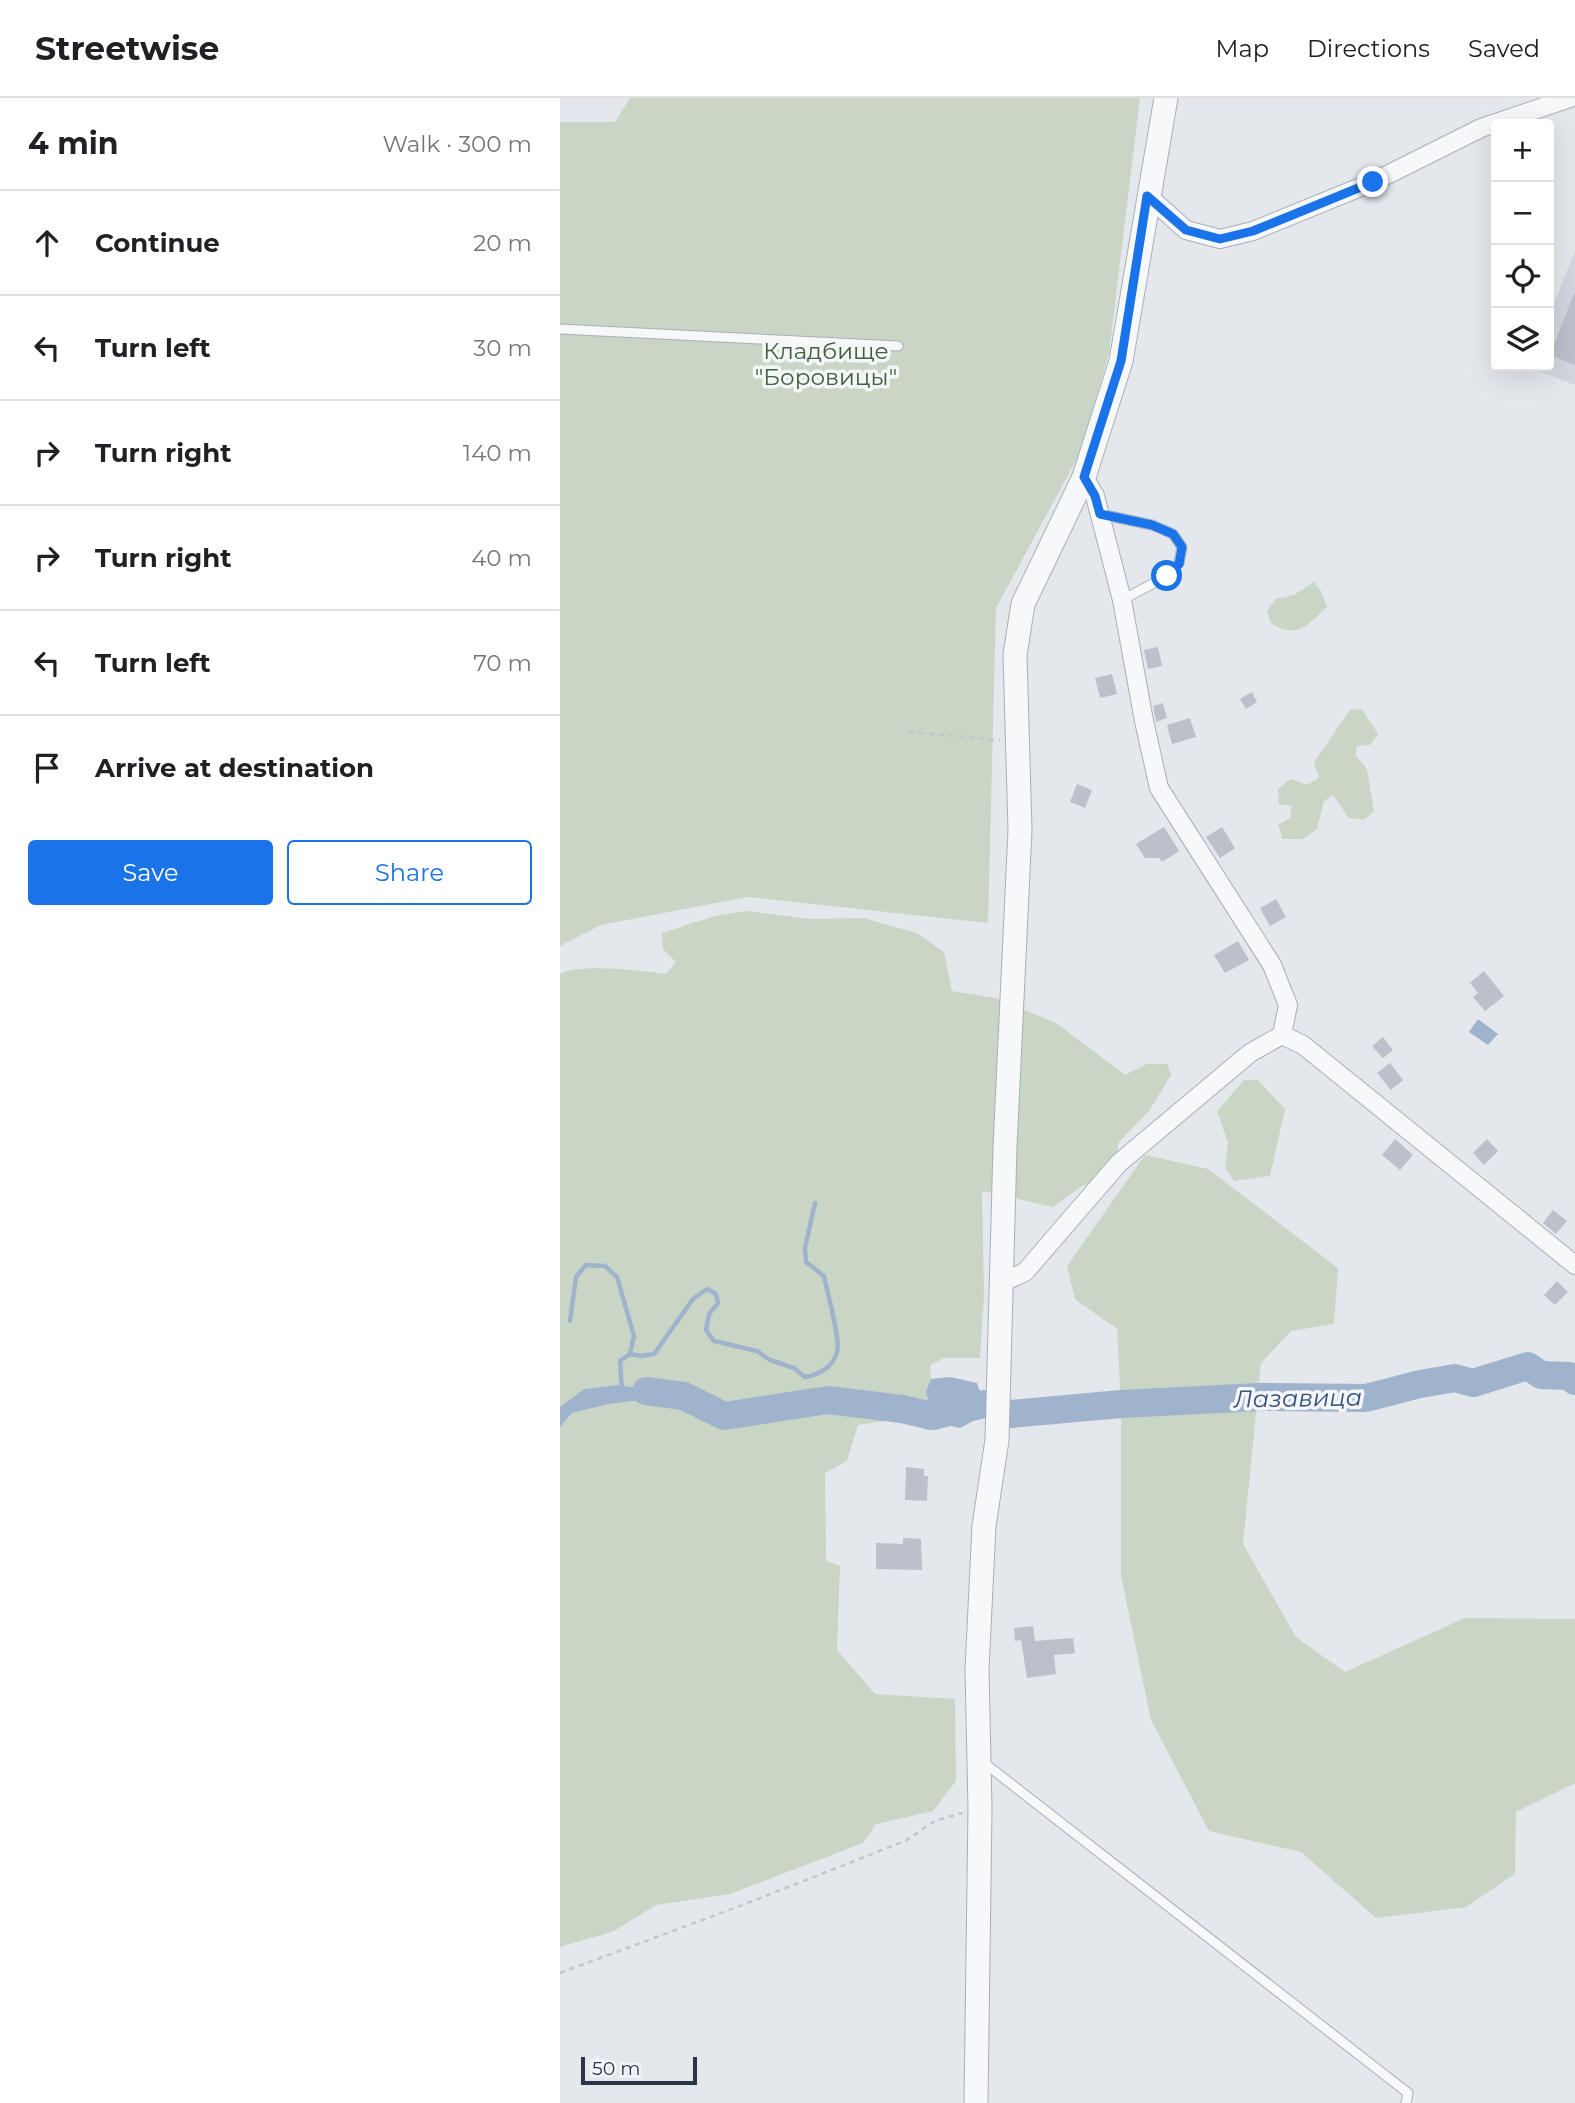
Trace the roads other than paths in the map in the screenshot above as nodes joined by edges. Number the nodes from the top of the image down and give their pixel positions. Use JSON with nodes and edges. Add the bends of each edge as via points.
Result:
{"nodes":[{"id":1,"x":1166,"y":98,"type":"edge"},
{"id":2,"x":1570,"y":98,"type":"edge"},
{"id":3,"x":1147,"y":196,"type":"junction"},
{"id":4,"x":560,"y":329,"type":"edge"},
{"id":5,"x":898,"y":346,"type":"dead end"},
{"id":6,"x":1084,"y":477,"type":"junction"},
{"id":7,"x":1100,"y":514,"type":"junction"},
{"id":8,"x":1122,"y":600,"type":"junction"},
{"id":9,"x":1282,"y":1035,"type":"junction"},
{"id":10,"x":1575,"y":1265,"type":"edge"},
{"id":11,"x":1001,"y":1283,"type":"junction"},
{"id":12,"x":979,"y":1758,"type":"junction"},
{"id":13,"x":976,"y":2103,"type":"edge"},
{"id":14,"x":1406,"y":2103,"type":"edge"}],
"edges":[{"from":1,"to":3,"type":"street"},
{"from":2,"to":3,"type":"street","via":[[1481,128],[1373,182],[1242,234],[1220,239],[1186,230]]},
{"from":3,"to":6,"type":"street","via":[[1121,361]]},
{"from":4,"to":5,"type":"lane"},
{"from":6,"to":7,"type":"street"},
{"from":6,"to":11,"type":"street","via":[[1023,604],[1015,655],[1020,830]]},
{"from":7,"to":8,"type":"street"},
{"from":7,"to":8,"type":"lane","via":[[1152,525],[1173,534],[1182,547],[1179,564],[1167,576]]},
{"from":8,"to":9,"type":"street","via":[[1159,788],[1272,964],[1288,1005]]},
{"from":9,"to":10,"type":"street","via":[[1303,1045]]},
{"from":9,"to":11,"type":"street","via":[[1250,1053],[1119,1163],[1025,1272]]},
{"from":11,"to":12,"type":"street","via":[[997,1440],[984,1526],[977,1656]]},
{"from":12,"to":13,"type":"street"},
{"from":12,"to":14,"type":"lane","via":[[1408,2093]]}]}
